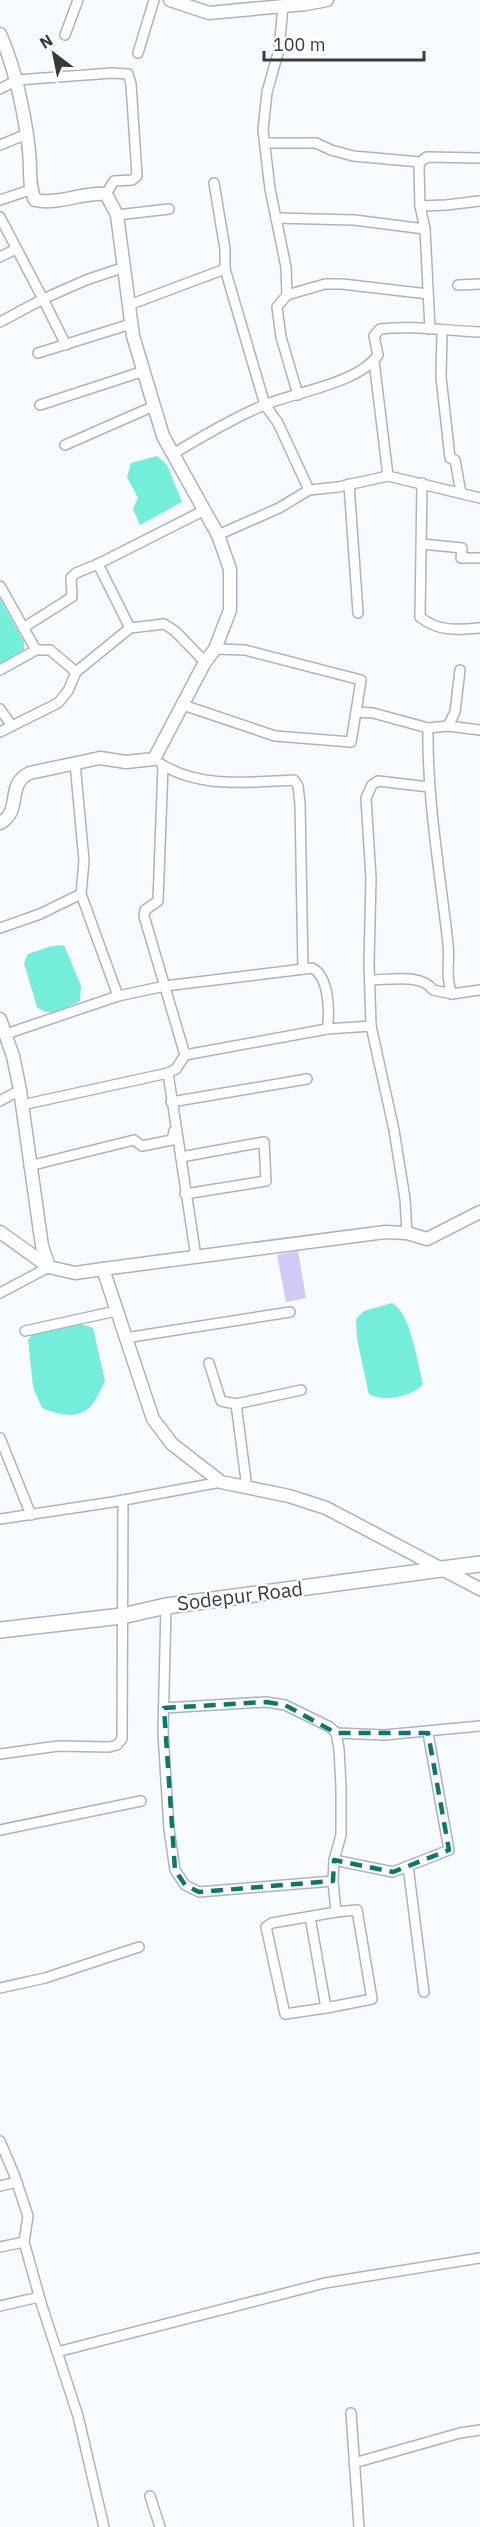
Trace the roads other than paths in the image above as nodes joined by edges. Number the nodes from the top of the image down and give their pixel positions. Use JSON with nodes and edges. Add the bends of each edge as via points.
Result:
{"nodes":[{"id":1,"x":78,"y":0,"type":"edge"},
{"id":2,"x":154,"y":0,"type":"edge"},
{"id":3,"x":170,"y":0,"type":"edge"},
{"id":4,"x":327,"y":0,"type":"edge"},
{"id":5,"x":306,"y":2,"type":"edge"},
{"id":6,"x":283,"y":6,"type":"junction"},
{"id":7,"x":0,"y":34,"type":"edge"},
{"id":8,"x":65,"y":35,"type":"dead end"},
{"id":9,"x":138,"y":53,"type":"dead end"},
{"id":10,"x":16,"y":80,"type":"junction"},
{"id":11,"x":0,"y":89,"type":"edge"},
{"id":12,"x":27,"y":134,"type":"junction"},
{"id":13,"x":266,"y":143,"type":"junction"},
{"id":14,"x":0,"y":145,"type":"edge"},
{"id":15,"x":480,"y":158,"type":"edge"},
{"id":16,"x":420,"y":162,"type":"junction"},
{"id":17,"x":214,"y":183,"type":"dead end"},
{"id":18,"x":30,"y":190,"type":"junction"},
{"id":19,"x":106,"y":194,"type":"junction"},
{"id":20,"x":0,"y":200,"type":"edge"},
{"id":21,"x":480,"y":201,"type":"edge"},
{"id":22,"x":420,"y":206,"type":"junction"},
{"id":23,"x":169,"y":209,"type":"dead end"},
{"id":24,"x":117,"y":215,"type":"junction"},
{"id":25,"x":0,"y":217,"type":"edge"},
{"id":26,"x":276,"y":218,"type":"junction"},
{"id":27,"x":425,"y":229,"type":"junction"},
{"id":28,"x":16,"y":249,"type":"junction"},
{"id":29,"x":0,"y":257,"type":"edge"},
{"id":30,"x":125,"y":267,"type":"junction"},
{"id":31,"x":225,"y":269,"type":"junction"},
{"id":32,"x":480,"y":284,"type":"edge"},
{"id":33,"x":458,"y":285,"type":"dead end"},
{"id":34,"x":428,"y":294,"type":"junction"},
{"id":35,"x":287,"y":295,"type":"junction"},
{"id":36,"x":43,"y":299,"type":"junction"},
{"id":37,"x":129,"y":305,"type":"junction"},
{"id":38,"x":0,"y":322,"type":"edge"},
{"id":39,"x":131,"y":324,"type":"junction"},
{"id":40,"x":430,"y":329,"type":"junction"},
{"id":41,"x":442,"y":331,"type":"junction"},
{"id":42,"x":480,"y":332,"type":"edge"},
{"id":43,"x":66,"y":345,"type":"junction"},
{"id":44,"x":38,"y":353,"type":"dead end"},
{"id":45,"x":374,"y":361,"type":"junction"},
{"id":46,"x":144,"y":371,"type":"junction"},
{"id":47,"x":298,"y":395,"type":"junction"},
{"id":48,"x":40,"y":405,"type":"dead end"},
{"id":49,"x":265,"y":405,"type":"junction"},
{"id":50,"x":154,"y":406,"type":"junction"},
{"id":51,"x":65,"y":445,"type":"dead end"},
{"id":52,"x":173,"y":454,"type":"junction"},
{"id":53,"x":388,"y":476,"type":"junction"},
{"id":54,"x":422,"y":483,"type":"junction"},
{"id":55,"x":349,"y":484,"type":"junction"},
{"id":56,"x":309,"y":490,"type":"junction"},
{"id":57,"x":461,"y":493,"type":"junction"},
{"id":58,"x":480,"y":498,"type":"edge"},
{"id":59,"x":203,"y":511,"type":"junction"},
{"id":60,"x":218,"y":535,"type":"junction"},
{"id":61,"x":422,"y":544,"type":"junction"},
{"id":62,"x":480,"y":558,"type":"edge"},
{"id":63,"x":98,"y":564,"type":"junction"},
{"id":64,"x":0,"y":586,"type":"edge"},
{"id":65,"x":358,"y":613,"type":"dead end"},
{"id":66,"x":24,"y":628,"type":"junction"},
{"id":67,"x":130,"y":628,"type":"junction"},
{"id":68,"x":480,"y":628,"type":"edge"},
{"id":69,"x":214,"y":649,"type":"junction"},
{"id":70,"x":36,"y":650,"type":"junction"},
{"id":71,"x":205,"y":662,"type":"junction"},
{"id":72,"x":0,"y":670,"type":"edge"},
{"id":73,"x":460,"y":670,"type":"dead end"},
{"id":74,"x":76,"y":672,"type":"junction"},
{"id":75,"x":183,"y":705,"type":"junction"},
{"id":76,"x":0,"y":709,"type":"edge"},
{"id":77,"x":356,"y":712,"type":"junction"},
{"id":78,"x":12,"y":726,"type":"junction"},
{"id":79,"x":448,"y":726,"type":"junction"},
{"id":80,"x":428,"y":728,"type":"junction"},
{"id":81,"x":480,"y":730,"type":"edge"},
{"id":82,"x":0,"y":732,"type":"edge"},
{"id":83,"x":75,"y":763,"type":"junction"},
{"id":84,"x":159,"y":763,"type":"junction"},
{"id":85,"x":429,"y":787,"type":"junction"},
{"id":86,"x":0,"y":823,"type":"edge"},
{"id":87,"x":81,"y":894,"type":"junction"},
{"id":88,"x":0,"y":928,"type":"edge"},
{"id":89,"x":303,"y":969,"type":"junction"},
{"id":90,"x":371,"y":981,"type":"junction"},
{"id":91,"x":165,"y":986,"type":"junction"},
{"id":92,"x":480,"y":990,"type":"edge"},
{"id":93,"x":452,"y":994,"type":"junction"},
{"id":94,"x":118,"y":996,"type":"junction"},
{"id":95,"x":0,"y":1019,"type":"edge"},
{"id":96,"x":371,"y":1026,"type":"junction"},
{"id":97,"x":327,"y":1029,"type":"junction"},
{"id":98,"x":6,"y":1034,"type":"junction"},
{"id":99,"x":185,"y":1055,"type":"junction"},
{"id":100,"x":168,"y":1073,"type":"junction"},
{"id":101,"x":307,"y":1079,"type":"dead end"},
{"id":102,"x":20,"y":1090,"type":"junction"},
{"id":103,"x":0,"y":1101,"type":"edge"},
{"id":104,"x":171,"y":1102,"type":"junction"},
{"id":105,"x":22,"y":1105,"type":"junction"},
{"id":106,"x":175,"y":1128,"type":"junction"},
{"id":107,"x":181,"y":1157,"type":"junction"},
{"id":108,"x":29,"y":1166,"type":"junction"},
{"id":109,"x":185,"y":1194,"type":"junction"},
{"id":110,"x":480,"y":1212,"type":"edge"},
{"id":111,"x":0,"y":1232,"type":"edge"},
{"id":112,"x":407,"y":1233,"type":"junction"},
{"id":113,"x":196,"y":1257,"type":"junction"},
{"id":114,"x":49,"y":1267,"type":"junction"},
{"id":115,"x":103,"y":1269,"type":"junction"},
{"id":116,"x":0,"y":1293,"type":"edge"},
{"id":117,"x":116,"y":1311,"type":"junction"},
{"id":118,"x":290,"y":1312,"type":"dead end"},
{"id":119,"x":25,"y":1331,"type":"dead end"},
{"id":120,"x":125,"y":1338,"type":"junction"},
{"id":121,"x":209,"y":1363,"type":"dead end"},
{"id":122,"x":301,"y":1390,"type":"dead end"},
{"id":123,"x":236,"y":1404,"type":"junction"},
{"id":124,"x":0,"y":1438,"type":"edge"},
{"id":125,"x":221,"y":1482,"type":"junction"},
{"id":126,"x":247,"y":1488,"type":"junction"},
{"id":127,"x":123,"y":1500,"type":"junction"},
{"id":128,"x":31,"y":1515,"type":"junction"},
{"id":129,"x":0,"y":1519,"type":"edge"},
{"id":130,"x":480,"y":1564,"type":"edge"},
{"id":131,"x":444,"y":1570,"type":"junction"},
{"id":132,"x":480,"y":1589,"type":"edge"},
{"id":133,"x":166,"y":1606,"type":"junction"},
{"id":134,"x":122,"y":1616,"type":"junction"},
{"id":135,"x":0,"y":1630,"type":"edge"},
{"id":136,"x":164,"y":1708,"type":"junction"},
{"id":137,"x":480,"y":1726,"type":"edge"},
{"id":138,"x":336,"y":1733,"type":"junction"},
{"id":139,"x":428,"y":1733,"type":"junction"},
{"id":140,"x":0,"y":1754,"type":"edge"},
{"id":141,"x":141,"y":1801,"type":"dead end"},
{"id":142,"x":0,"y":1830,"type":"edge"},
{"id":143,"x":334,"y":1860,"type":"junction"},
{"id":144,"x":408,"y":1866,"type":"junction"},
{"id":145,"x":333,"y":1881,"type":"junction"},
{"id":146,"x":336,"y":1912,"type":"junction"},
{"id":147,"x":310,"y":1917,"type":"junction"},
{"id":148,"x":139,"y":1947,"type":"dead end"},
{"id":149,"x":0,"y":1988,"type":"edge"},
{"id":150,"x":424,"y":1992,"type":"dead end"},
{"id":151,"x":326,"y":2008,"type":"junction"},
{"id":152,"x":0,"y":2141,"type":"edge"},
{"id":153,"x":17,"y":2182,"type":"junction"},
{"id":154,"x":0,"y":2186,"type":"edge"},
{"id":155,"x":24,"y":2242,"type":"junction"},
{"id":156,"x":0,"y":2247,"type":"edge"},
{"id":157,"x":480,"y":2258,"type":"edge"},
{"id":158,"x":39,"y":2297,"type":"junction"},
{"id":159,"x":0,"y":2306,"type":"edge"},
{"id":160,"x":57,"y":2352,"type":"junction"},
{"id":161,"x":351,"y":2413,"type":"dead end"},
{"id":162,"x":480,"y":2430,"type":"edge"},
{"id":163,"x":354,"y":2463,"type":"junction"},
{"id":164,"x":150,"y":2496,"type":"dead end"},
{"id":165,"x":104,"y":2527,"type":"edge"},
{"id":166,"x":160,"y":2527,"type":"edge"},
{"id":167,"x":359,"y":2527,"type":"edge"}],
"edges":[{"from":1,"to":8,"type":"street"},
{"from":2,"to":9,"type":"street"},
{"from":3,"to":6,"type":"street","via":[[209,13]]},
{"from":4,"to":5,"type":"street"},
{"from":5,"to":6,"type":"street"},
{"from":6,"to":13,"type":"street","via":[[279,50],[267,92],[263,130]]},
{"from":7,"to":10,"type":"street"},
{"from":10,"to":11,"type":"street"},
{"from":10,"to":12,"type":"street"},
{"from":10,"to":19,"type":"street","via":[[128,74],[137,176],[114,181]]},
{"from":12,"to":14,"type":"street"},
{"from":12,"to":18,"type":"street","via":[[32,169]]},
{"from":13,"to":16,"type":"street","via":[[316,143],[353,156]]},
{"from":13,"to":26,"type":"street"},
{"from":15,"to":16,"type":"street","via":[[428,157]]},
{"from":16,"to":22,"type":"street"},
{"from":17,"to":31,"type":"street"},
{"from":18,"to":19,"type":"street","via":[[35,200],[44,202]]},
{"from":18,"to":20,"type":"street"},
{"from":19,"to":24,"type":"street"},
{"from":21,"to":22,"type":"street"},
{"from":22,"to":27,"type":"street"},
{"from":23,"to":24,"type":"street"},
{"from":24,"to":30,"type":"street"},
{"from":25,"to":28,"type":"street"},
{"from":26,"to":27,"type":"street","via":[[354,220]]},
{"from":26,"to":35,"type":"street"},
{"from":27,"to":34,"type":"street"},
{"from":28,"to":29,"type":"street"},
{"from":28,"to":36,"type":"street"},
{"from":30,"to":36,"type":"street"},
{"from":30,"to":37,"type":"street"},
{"from":31,"to":37,"type":"street"},
{"from":31,"to":49,"type":"street"},
{"from":32,"to":33,"type":"street"},
{"from":34,"to":35,"type":"street","via":[[325,284]]},
{"from":34,"to":40,"type":"street"},
{"from":35,"to":47,"type":"street","via":[[277,307],[281,337]]},
{"from":36,"to":38,"type":"street"},
{"from":36,"to":43,"type":"street"},
{"from":37,"to":39,"type":"street"},
{"from":39,"to":43,"type":"street"},
{"from":39,"to":46,"type":"street"},
{"from":40,"to":41,"type":"street"},
{"from":40,"to":45,"type":"street","via":[[380,329],[374,336],[378,355]]},
{"from":41,"to":42,"type":"street"},
{"from":41,"to":57,"type":"street","via":[[441,376],[450,458],[455,460]]},
{"from":43,"to":44,"type":"street"},
{"from":45,"to":47,"type":"street","via":[[364,370]]},
{"from":45,"to":53,"type":"street"},
{"from":46,"to":48,"type":"street"},
{"from":46,"to":50,"type":"street"},
{"from":47,"to":49,"type":"street"},
{"from":49,"to":52,"type":"street"},
{"from":49,"to":56,"type":"street","via":[[278,423]]},
{"from":50,"to":51,"type":"street"},
{"from":50,"to":52,"type":"street"},
{"from":52,"to":59,"type":"street"},
{"from":53,"to":54,"type":"street"},
{"from":53,"to":55,"type":"street"},
{"from":54,"to":57,"type":"street"},
{"from":54,"to":61,"type":"street"},
{"from":55,"to":56,"type":"street"},
{"from":55,"to":65,"type":"street"},
{"from":56,"to":60,"type":"street"},
{"from":57,"to":58,"type":"street"},
{"from":59,"to":60,"type":"street"},
{"from":59,"to":63,"type":"street"},
{"from":60,"to":69,"type":"street","via":[[230,569],[230,610]]},
{"from":61,"to":62,"type":"street","via":[[462,548],[461,558]]},
{"from":61,"to":68,"type":"street","via":[[420,617],[430,625],[450,630]]},
{"from":63,"to":66,"type":"street","via":[[71,578],[72,597]]},
{"from":63,"to":67,"type":"street"},
{"from":64,"to":66,"type":"street"},
{"from":66,"to":70,"type":"street"},
{"from":67,"to":71,"type":"street","via":[[164,624]]},
{"from":67,"to":74,"type":"street"},
{"from":69,"to":71,"type":"street"},
{"from":69,"to":77,"type":"street","via":[[244,650],[361,680]]},
{"from":70,"to":72,"type":"street"},
{"from":70,"to":74,"type":"street","via":[[50,650]]},
{"from":71,"to":75,"type":"street"},
{"from":73,"to":79,"type":"street"},
{"from":74,"to":78,"type":"street","via":[[58,703]]},
{"from":75,"to":77,"type":"street","via":[[276,736],[351,742]]},
{"from":75,"to":84,"type":"street"},
{"from":76,"to":78,"type":"street"},
{"from":77,"to":80,"type":"street"},
{"from":78,"to":82,"type":"street"},
{"from":79,"to":80,"type":"street"},
{"from":79,"to":81,"type":"street"},
{"from":80,"to":85,"type":"street"},
{"from":83,"to":84,"type":"street","via":[[100,758]]},
{"from":83,"to":86,"type":"street","via":[[21,777],[14,805]]},
{"from":83,"to":87,"type":"street","via":[[84,861]]},
{"from":84,"to":89,"type":"street","via":[[198,780],[294,780],[300,804]]},
{"from":84,"to":91,"type":"street","via":[[158,901],[145,910],[144,916]]},
{"from":85,"to":90,"type":"street","via":[[378,781],[366,798]]},
{"from":85,"to":93,"type":"street"},
{"from":87,"to":88,"type":"street"},
{"from":87,"to":94,"type":"street"},
{"from":89,"to":91,"type":"street"},
{"from":89,"to":97,"type":"street","via":[[312,968],[321,975]]},
{"from":90,"to":93,"type":"street","via":[[418,980],[433,990]]},
{"from":90,"to":96,"type":"street"},
{"from":91,"to":94,"type":"street"},
{"from":91,"to":99,"type":"street"},
{"from":92,"to":93,"type":"street"},
{"from":94,"to":98,"type":"street"},
{"from":95,"to":98,"type":"street"},
{"from":96,"to":97,"type":"street"},
{"from":96,"to":112,"type":"street","via":[[394,1130]]},
{"from":97,"to":99,"type":"street"},
{"from":98,"to":102,"type":"street"},
{"from":99,"to":100,"type":"street","via":[[176,1069]]},
{"from":100,"to":104,"type":"street"},
{"from":100,"to":105,"type":"street"},
{"from":101,"to":104,"type":"street"},
{"from":102,"to":103,"type":"street"},
{"from":102,"to":105,"type":"street"},
{"from":104,"to":106,"type":"street"},
{"from":105,"to":108,"type":"street"},
{"from":106,"to":107,"type":"street"},
{"from":106,"to":108,"type":"street","via":[[172,1140],[142,1146],[134,1140]]},
{"from":107,"to":109,"type":"street"},
{"from":107,"to":109,"type":"street","via":[[264,1142],[266,1180]]},
{"from":108,"to":114,"type":"street"},
{"from":109,"to":113,"type":"street"},
{"from":110,"to":112,"type":"street","via":[[427,1239]]},
{"from":111,"to":114,"type":"street"},
{"from":112,"to":113,"type":"street","via":[[347,1236]]},
{"from":113,"to":115,"type":"street"},
{"from":114,"to":115,"type":"street","via":[[75,1273]]},
{"from":114,"to":116,"type":"street"},
{"from":115,"to":117,"type":"street"},
{"from":117,"to":119,"type":"street"},
{"from":117,"to":120,"type":"street"},
{"from":118,"to":120,"type":"street"},
{"from":120,"to":125,"type":"street","via":[[153,1419],[172,1443]]},
{"from":121,"to":123,"type":"street","via":[[221,1401]]},
{"from":122,"to":123,"type":"street"},
{"from":123,"to":126,"type":"street"},
{"from":124,"to":128,"type":"street"},
{"from":125,"to":126,"type":"street"},
{"from":125,"to":127,"type":"street"},
{"from":126,"to":131,"type":"street","via":[[326,1508]]},
{"from":127,"to":128,"type":"street"},
{"from":127,"to":134,"type":"street"},
{"from":128,"to":129,"type":"street"},
{"from":130,"to":131,"type":"main road","name":"Sodepur Road"},
{"from":131,"to":132,"type":"street"},
{"from":131,"to":133,"type":"main road","name":"Sodepur Road"},
{"from":133,"to":134,"type":"main road","name":"Sodepur Road"},
{"from":133,"to":136,"type":"street"},
{"from":134,"to":135,"type":"main road","name":"Sodepur Road"},
{"from":134,"to":140,"type":"street","via":[[122,1739],[117,1745],[58,1746]]},
{"from":136,"to":138,"type":"street","via":[[266,1702],[285,1705]]},
{"from":136,"to":145,"type":"street","via":[[169,1829],[175,1870],[185,1885],[199,1892]]},
{"from":137,"to":139,"type":"street"},
{"from":138,"to":139,"type":"street"},
{"from":138,"to":143,"type":"street","via":[[341,1835]]},
{"from":139,"to":144,"type":"street","via":[[449,1850]]},
{"from":141,"to":142,"type":"street"},
{"from":143,"to":144,"type":"street","via":[[393,1872]]},
{"from":143,"to":145,"type":"street"},
{"from":144,"to":150,"type":"street"},
{"from":145,"to":146,"type":"street"},
{"from":146,"to":147,"type":"street"},
{"from":146,"to":151,"type":"street","via":[[357,1910],[372,1999]]},
{"from":147,"to":151,"type":"street"},
{"from":147,"to":151,"type":"street","via":[[266,1927],[285,2014]]},
{"from":148,"to":149,"type":"street","via":[[45,1978]]},
{"from":152,"to":153,"type":"street"},
{"from":153,"to":154,"type":"street"},
{"from":153,"to":155,"type":"street","via":[[28,2216]]},
{"from":155,"to":156,"type":"street"},
{"from":155,"to":158,"type":"street"},
{"from":157,"to":160,"type":"street","via":[[325,2283]]},
{"from":158,"to":159,"type":"street"},
{"from":158,"to":160,"type":"street"},
{"from":160,"to":165,"type":"street","via":[[78,2416]]},
{"from":161,"to":163,"type":"street"},
{"from":162,"to":163,"type":"street"},
{"from":163,"to":167,"type":"street"},
{"from":164,"to":166,"type":"street"}]}
